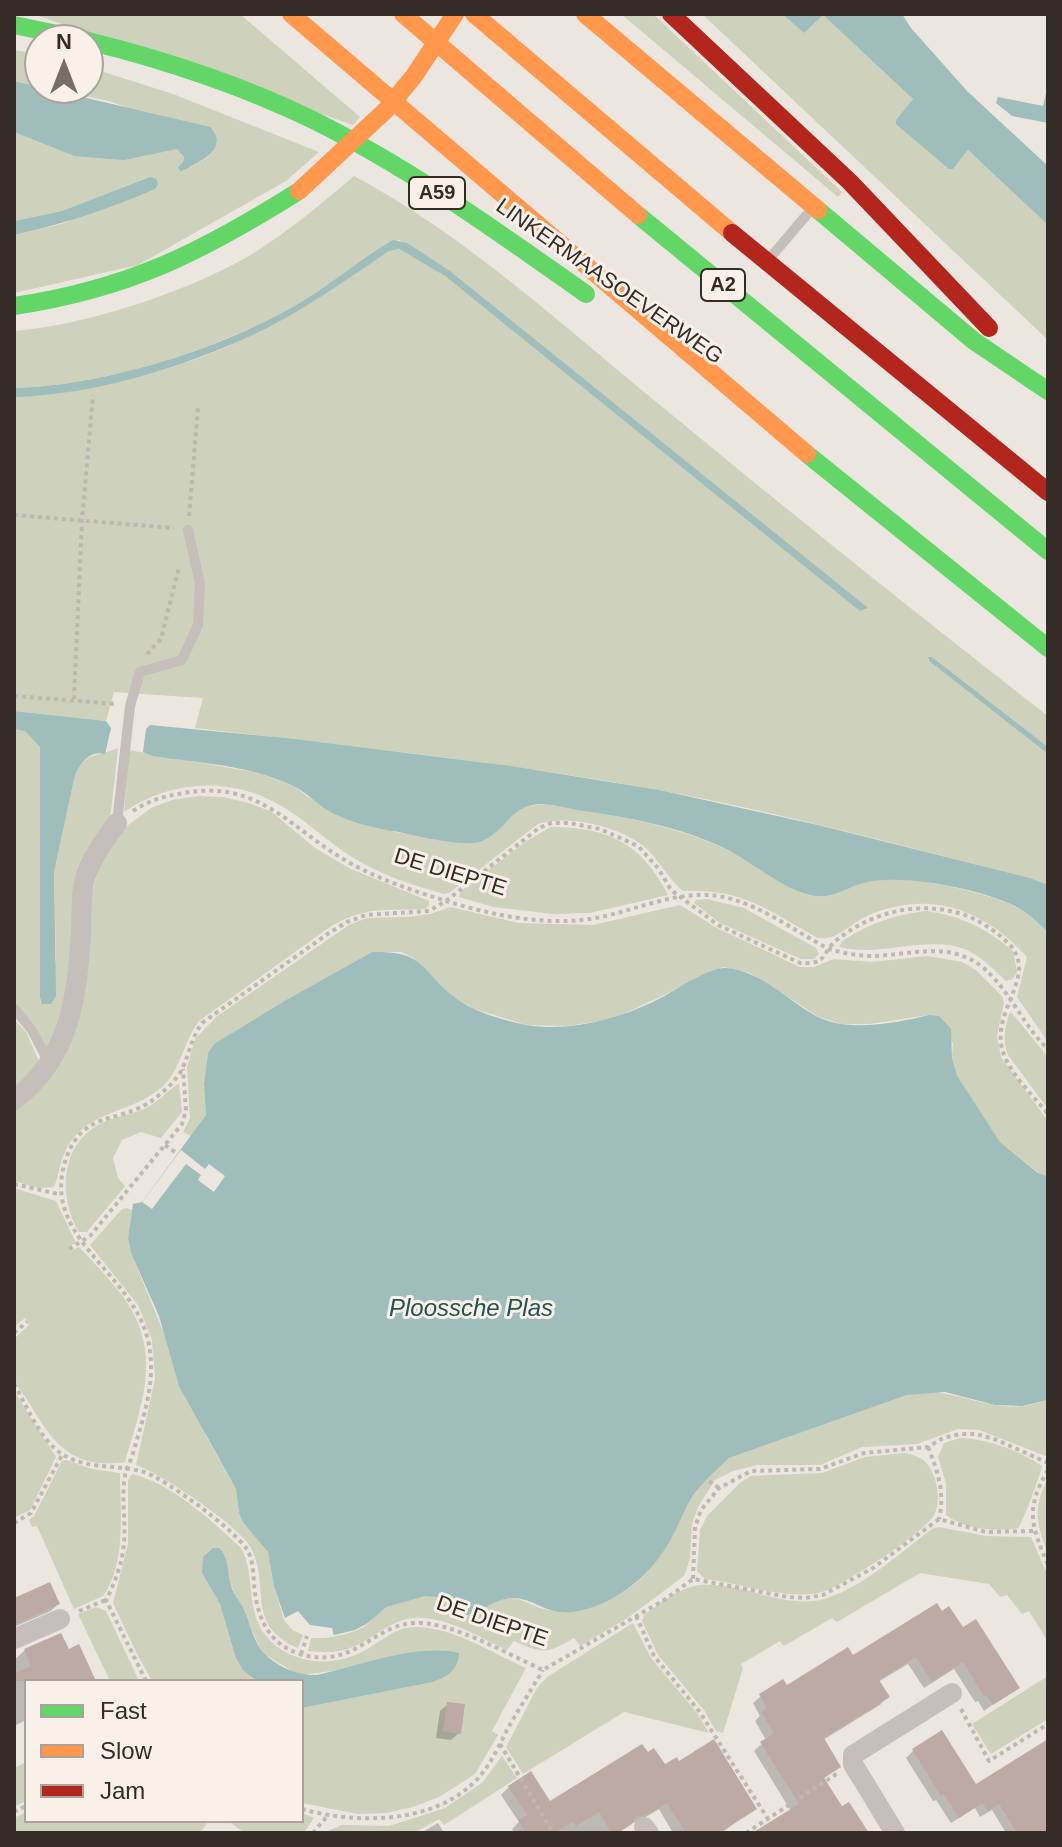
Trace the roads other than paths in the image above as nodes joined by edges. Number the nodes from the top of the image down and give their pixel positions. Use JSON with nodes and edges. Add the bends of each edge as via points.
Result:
{"nodes":[{"id":1,"x":291,"y":14,"type":"edge"},
{"id":2,"x":403,"y":14,"type":"edge"},
{"id":3,"x":455,"y":14,"type":"edge"},
{"id":4,"x":474,"y":14,"type":"edge"},
{"id":5,"x":585,"y":14,"type":"edge"},
{"id":6,"x":671,"y":14,"type":"edge"},
{"id":7,"x":104,"y":45,"type":"edge"},
{"id":8,"x":813,"y":208,"type":"junction"},
{"id":9,"x":767,"y":263,"type":"junction"},
{"id":10,"x":14,"y":306,"type":"edge"},
{"id":11,"x":1048,"y":390,"type":"edge"},
{"id":12,"x":753,"y":410,"type":"junction"},
{"id":13,"x":1048,"y":492,"type":"edge"},
{"id":14,"x":188,"y":530,"type":"road end"},
{"id":15,"x":1048,"y":551,"type":"edge"},
{"id":16,"x":1048,"y":648,"type":"edge"},
{"id":17,"x":117,"y":823,"type":"joint"},
{"id":18,"x":14,"y":1008,"type":"edge"},
{"id":19,"x":50,"y":1065,"type":"junction"},
{"id":20,"x":14,"y":1100,"type":"edge"},
{"id":21,"x":60,"y":1619,"type":"road end"},
{"id":22,"x":14,"y":1639,"type":"edge"},
{"id":23,"x":952,"y":1693,"type":"road end"},
{"id":24,"x":895,"y":1833,"type":"edge"}],
"edges":[{"from":1,"to":12,"type":"highway"},
{"from":2,"to":15,"type":"highway","number":"A2","via":[[633,211]]},
{"from":3,"to":10,"type":"highway","bridge":true,"via":[[386,109],[299,191],[197,253],[143,277]]},
{"from":4,"to":9,"type":"highway","number":"A2"},
{"from":5,"to":8,"type":"highway"},
{"from":6,"to":11,"type":"highway","via":[[850,182]]},
{"from":7,"to":12,"type":"highway","name":"LINKERMAASOEVERWEG","number":"A59","via":[[178,66],[312,120],[408,174]]},
{"from":8,"to":9,"type":"lane"},
{"from":8,"to":11,"type":"highway","via":[[974,341]]},
{"from":9,"to":13,"type":"highway","number":"A2"},
{"from":12,"to":16,"type":"highway"},
{"from":14,"to":17,"type":"lane","via":[[200,584],[198,625],[182,660],[140,672],[130,706]]},
{"from":17,"to":19,"type":"street","via":[[87,872],[79,981],[64,1037]]},
{"from":18,"to":19,"type":"lane"},
{"from":19,"to":20,"type":"street"},
{"from":21,"to":22,"type":"street"},
{"from":23,"to":24,"type":"street","via":[[853,1755],[853,1764]]}]}
